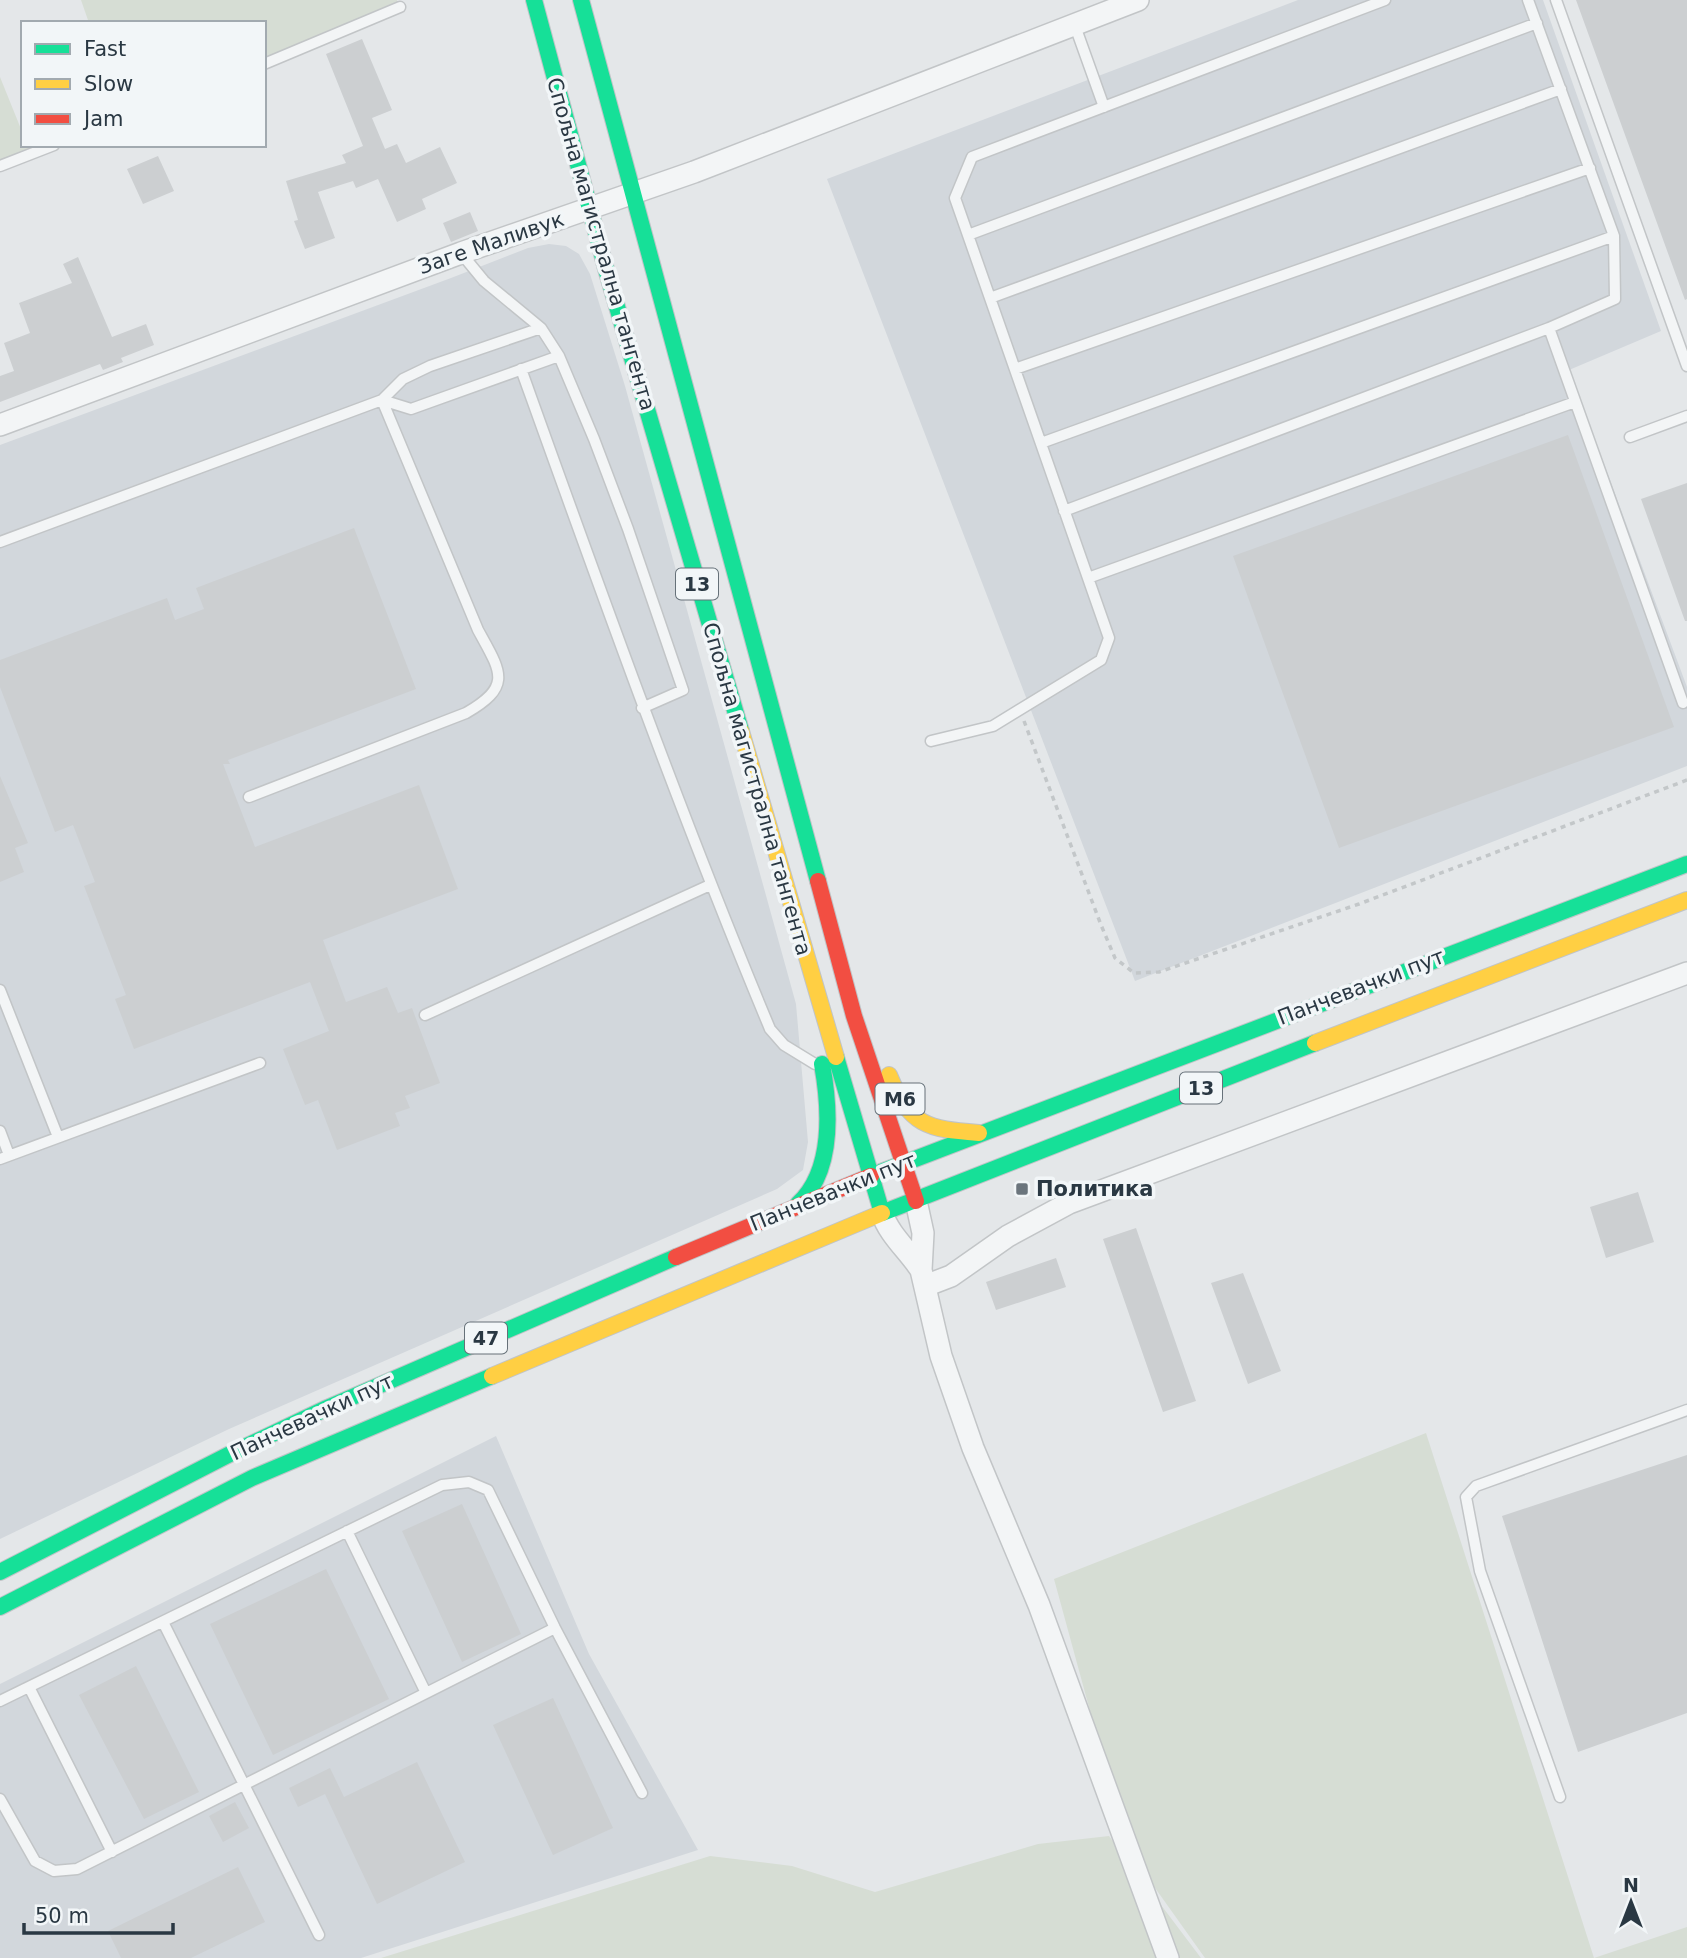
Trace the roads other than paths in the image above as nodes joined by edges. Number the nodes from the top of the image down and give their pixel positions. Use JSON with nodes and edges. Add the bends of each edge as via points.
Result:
{"nodes":[{"id":1,"x":534,"y":0,"type":"edge"},
{"id":2,"x":580,"y":0,"type":"edge"},
{"id":3,"x":1138,"y":0,"type":"edge"},
{"id":4,"x":1385,"y":0,"type":"edge"},
{"id":5,"x":1528,"y":0,"type":"edge"},
{"id":6,"x":1556,"y":0,"type":"edge"},
{"id":7,"x":400,"y":7,"type":"dead end"},
{"id":8,"x":1537,"y":23,"type":"junction"},
{"id":9,"x":1075,"y":26,"type":"junction"},
{"id":10,"x":266,"y":63,"type":"edge"},
{"id":11,"x":1561,"y":89,"type":"junction"},
{"id":12,"x":1104,"y":107,"type":"junction"},
{"id":13,"x":49,"y":147,"type":"edge"},
{"id":14,"x":0,"y":166,"type":"edge"},
{"id":15,"x":1590,"y":168,"type":"junction"},
{"id":16,"x":633,"y":194,"type":"junction"},
{"id":17,"x":589,"y":209,"type":"junction"},
{"id":18,"x":968,"y":234,"type":"junction"},
{"id":19,"x":1615,"y":236,"type":"junction"},
{"id":20,"x":461,"y":253,"type":"junction"},
{"id":21,"x":990,"y":298,"type":"junction"},
{"id":22,"x":541,"y":328,"type":"junction"},
{"id":23,"x":1549,"y":328,"type":"junction"},
{"id":24,"x":559,"y":356,"type":"junction"},
{"id":25,"x":1687,"y":366,"type":"edge"},
{"id":26,"x":521,"y":369,"type":"junction"},
{"id":27,"x":1015,"y":369,"type":"junction"},
{"id":28,"x":382,"y":400,"type":"junction"},
{"id":29,"x":1575,"y":402,"type":"junction"},
{"id":30,"x":1687,"y":416,"type":"edge"},
{"id":31,"x":0,"y":425,"type":"edge"},
{"id":32,"x":1630,"y":437,"type":"dead end"},
{"id":33,"x":1041,"y":443,"type":"junction"},
{"id":34,"x":1064,"y":511,"type":"junction"},
{"id":35,"x":0,"y":542,"type":"edge"},
{"id":36,"x":1088,"y":578,"type":"junction"},
{"id":37,"x":1682,"y":703,"type":"dead end"},
{"id":38,"x":642,"y":708,"type":"junction"},
{"id":39,"x":931,"y":741,"type":"dead end"},
{"id":40,"x":249,"y":797,"type":"dead end"},
{"id":41,"x":1687,"y":864,"type":"edge"},
{"id":42,"x":710,"y":885,"type":"junction"},
{"id":43,"x":1687,"y":900,"type":"edge"},
{"id":44,"x":1687,"y":973,"type":"edge"},
{"id":45,"x":814,"y":983,"type":"junction"},
{"id":46,"x":0,"y":990,"type":"edge"},
{"id":47,"x":425,"y":1016,"type":"dead end"},
{"id":48,"x":854,"y":1016,"type":"junction"},
{"id":49,"x":260,"y":1063,"type":"dead end"},
{"id":50,"x":823,"y":1070,"type":"junction"},
{"id":51,"x":0,"y":1131,"type":"edge"},
{"id":52,"x":983,"y":1133,"type":"junction"},
{"id":53,"x":58,"y":1137,"type":"junction"},
{"id":54,"x":5,"y":1157,"type":"edge"},
{"id":55,"x":904,"y":1164,"type":"junction"},
{"id":56,"x":871,"y":1176,"type":"junction"},
{"id":57,"x":916,"y":1201,"type":"junction"},
{"id":58,"x":798,"y":1205,"type":"junction"},
{"id":59,"x":882,"y":1213,"type":"junction"},
{"id":60,"x":923,"y":1278,"type":"junction"},
{"id":61,"x":1687,"y":1410,"type":"edge"},
{"id":62,"x":347,"y":1531,"type":"junction"},
{"id":63,"x":0,"y":1572,"type":"edge"},
{"id":64,"x":0,"y":1607,"type":"edge"},
{"id":65,"x":163,"y":1622,"type":"junction"},
{"id":66,"x":555,"y":1628,"type":"junction"},
{"id":67,"x":29,"y":1687,"type":"junction"},
{"id":68,"x":426,"y":1693,"type":"junction"},
{"id":69,"x":0,"y":1701,"type":"edge"},
{"id":70,"x":244,"y":1785,"type":"junction"},
{"id":71,"x":642,"y":1793,"type":"dead end"},
{"id":72,"x":1560,"y":1797,"type":"dead end"},
{"id":73,"x":0,"y":1799,"type":"edge"},
{"id":74,"x":112,"y":1852,"type":"junction"},
{"id":75,"x":319,"y":1935,"type":"dead end"},
{"id":76,"x":1168,"y":1958,"type":"edge"}],
"edges":[{"from":1,"to":17,"type":"main road","name":"Спољна магистрална тангента","number":"13"},
{"from":2,"to":16,"type":"main road","name":"Спољна магистрална тангента","number":"13"},
{"from":3,"to":9,"type":"street","name":"Заге Маливук"},
{"from":4,"to":12,"type":"lane"},
{"from":5,"to":8,"type":"lane"},
{"from":6,"to":25,"type":"lane"},
{"from":7,"to":10,"type":"lane"},
{"from":8,"to":11,"type":"lane"},
{"from":8,"to":18,"type":"lane"},
{"from":9,"to":12,"type":"lane"},
{"from":9,"to":16,"type":"street","name":"Заге Маливук"},
{"from":11,"to":15,"type":"lane"},
{"from":11,"to":21,"type":"lane"},
{"from":12,"to":18,"type":"lane","via":[[972,157],[956,198]]},
{"from":13,"to":14,"type":"lane"},
{"from":15,"to":19,"type":"lane"},
{"from":15,"to":27,"type":"lane"},
{"from":16,"to":17,"type":"street","name":"Заге Маливук"},
{"from":16,"to":48,"type":"main road","name":"Спољна магистрална тангента","number":"13"},
{"from":17,"to":20,"type":"street","name":"Заге Маливук"},
{"from":17,"to":45,"type":"main road","name":"Спољна магистрална тангента","number":"13"},
{"from":18,"to":21,"type":"lane"},
{"from":19,"to":23,"type":"lane","via":[[1615,299]]},
{"from":19,"to":33,"type":"lane"},
{"from":20,"to":22,"type":"lane","via":[[484,281]]},
{"from":20,"to":31,"type":"street","name":"Заге Маливук"},
{"from":21,"to":27,"type":"lane"},
{"from":22,"to":24,"type":"lane"},
{"from":22,"to":28,"type":"lane","via":[[430,366],[403,379]]},
{"from":23,"to":29,"type":"lane"},
{"from":23,"to":34,"type":"lane"},
{"from":24,"to":26,"type":"lane"},
{"from":24,"to":38,"type":"lane","via":[[628,529],[683,690]]},
{"from":26,"to":28,"type":"lane","via":[[411,409]]},
{"from":26,"to":38,"type":"lane"},
{"from":27,"to":33,"type":"lane"},
{"from":28,"to":35,"type":"lane"},
{"from":28,"to":40,"type":"lane","via":[[496,664],[497,689],[466,713]]},
{"from":29,"to":36,"type":"lane"},
{"from":29,"to":37,"type":"lane"},
{"from":30,"to":32,"type":"lane"},
{"from":33,"to":34,"type":"lane"},
{"from":34,"to":36,"type":"lane"},
{"from":36,"to":39,"type":"lane","via":[[1109,638],[1101,660],[993,726]]},
{"from":38,"to":42,"type":"lane"},
{"from":41,"to":52,"type":"main road","name":"Панчевачки пут","number":"13"},
{"from":42,"to":47,"type":"lane"},
{"from":42,"to":50,"type":"lane","via":[[770,1029],[784,1045]]},
{"from":43,"to":57,"type":"main road","name":"Панчевачки пут","number":"13"},
{"from":44,"to":60,"type":"street","via":[[1069,1203],[1008,1236],[951,1276]]},
{"from":45,"to":50,"type":"main road","via":[[812,1013]]},
{"from":45,"to":56,"type":"main road","name":"Спољна магистрална тангента","number":"13"},
{"from":46,"to":53,"type":"lane"},
{"from":48,"to":52,"type":"main road","number":"M6","via":[[911,1114],[937,1130]]},
{"from":48,"to":55,"type":"main road","name":"Спољна магистрална тангента","number":"13"},
{"from":49,"to":53,"type":"lane"},
{"from":50,"to":58,"type":"main road","via":[[823,1154],[816,1181]]},
{"from":51,"to":54,"type":"lane"},
{"from":52,"to":55,"type":"main road","name":"Панчевачки пут","number":"13"},
{"from":53,"to":54,"type":"lane"},
{"from":55,"to":56,"type":"main road","name":"Панчевачки пут","number":"13"},
{"from":55,"to":57,"type":"main road","name":"Спољна магистрална тангента","number":"13"},
{"from":56,"to":58,"type":"main road","name":"Панчевачки пут","number":"47"},
{"from":56,"to":59,"type":"main road","name":"Спољна магистрална тангента","number":"13"},
{"from":57,"to":59,"type":"main road","name":"Панчевачки пут","number":"13"},
{"from":57,"to":60,"type":"street","via":[[923,1233]]},
{"from":58,"to":63,"type":"main road","name":"Панчевачки пут","number":"47","via":[[327,1408]]},
{"from":59,"to":60,"type":"street","via":[[890,1233],[911,1254]]},
{"from":59,"to":64,"type":"main road","name":"Панчевачки пут","number":"47","via":[[252,1478]]},
{"from":60,"to":76,"type":"street","via":[[941,1356],[973,1448],[1039,1605]]},
{"from":61,"to":72,"type":"lane","via":[[1476,1486],[1466,1497],[1480,1570]]},
{"from":62,"to":65,"type":"lane"},
{"from":62,"to":66,"type":"lane","via":[[442,1485],[469,1482],[488,1490]]},
{"from":62,"to":68,"type":"lane"},
{"from":65,"to":67,"type":"lane"},
{"from":65,"to":70,"type":"lane"},
{"from":66,"to":68,"type":"lane"},
{"from":66,"to":71,"type":"lane"},
{"from":67,"to":69,"type":"lane"},
{"from":67,"to":74,"type":"lane"},
{"from":68,"to":70,"type":"lane"},
{"from":70,"to":74,"type":"lane"},
{"from":70,"to":75,"type":"lane"},
{"from":73,"to":74,"type":"lane","via":[[35,1861],[54,1871],[77,1869]]}]}
